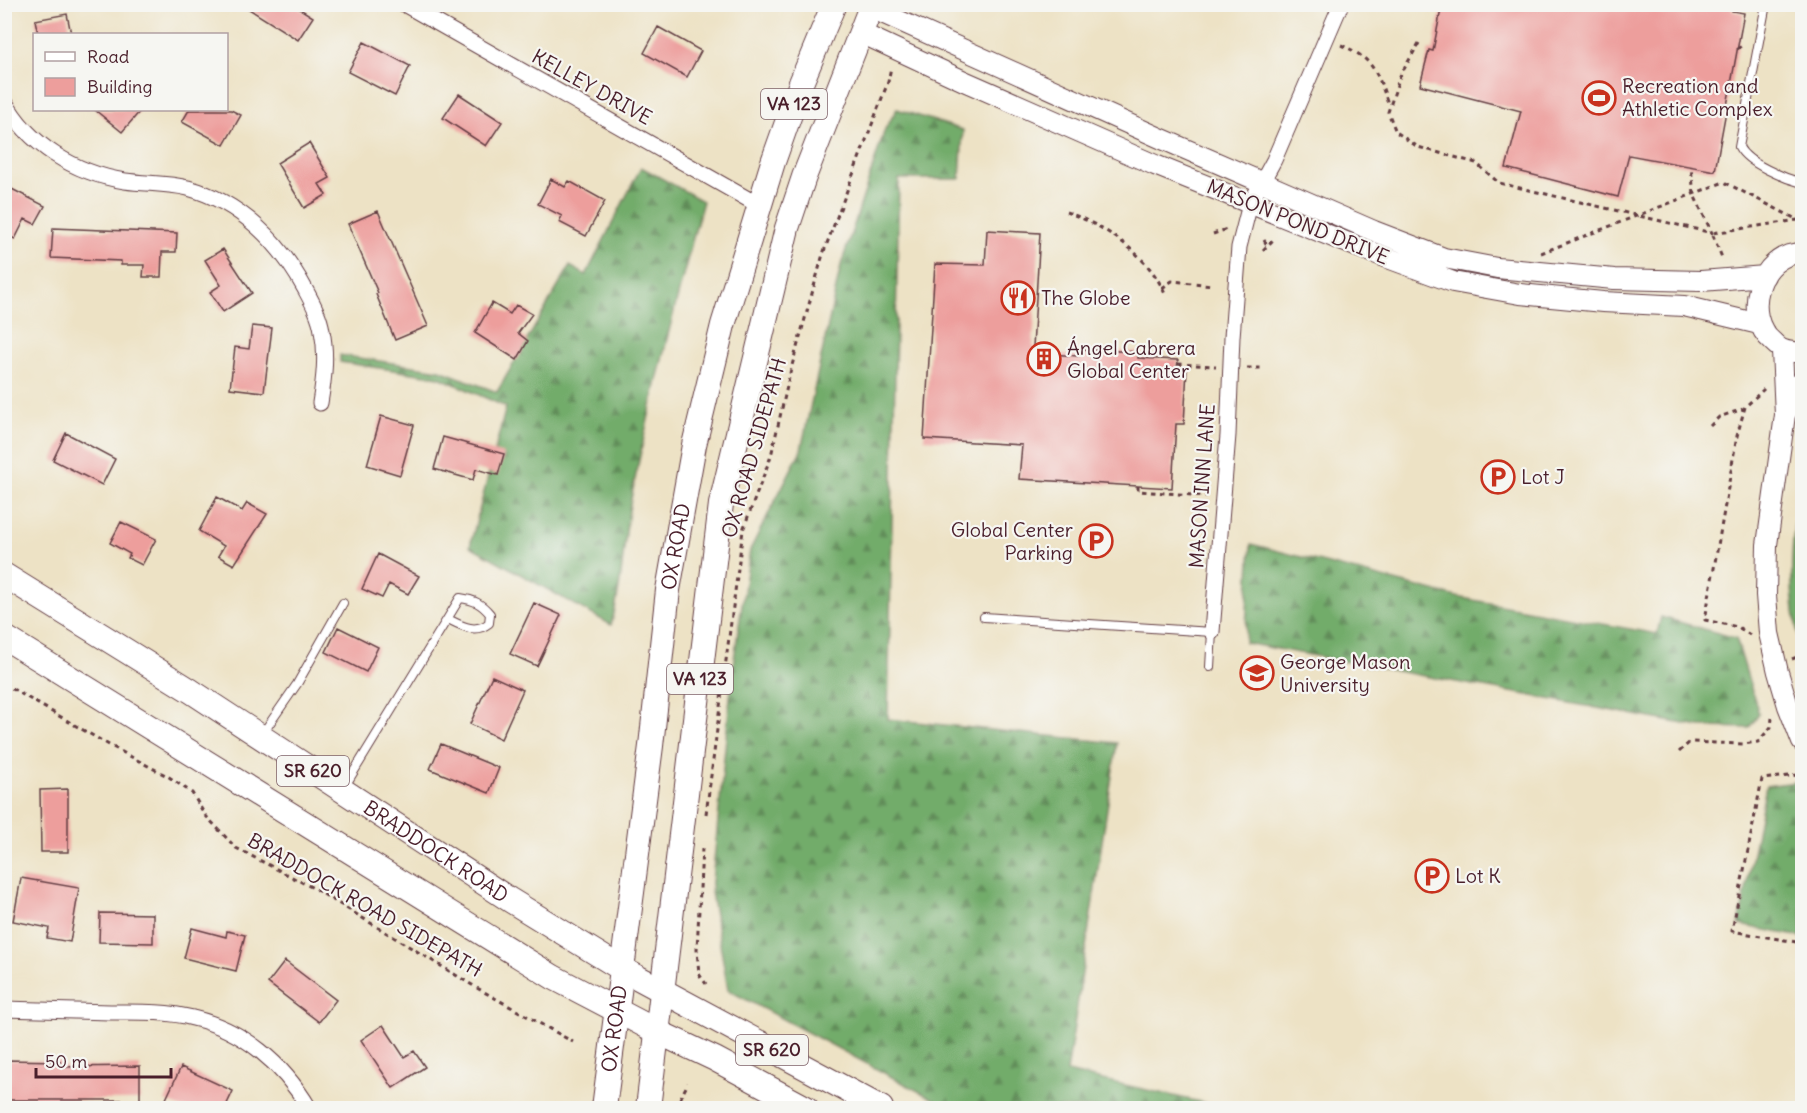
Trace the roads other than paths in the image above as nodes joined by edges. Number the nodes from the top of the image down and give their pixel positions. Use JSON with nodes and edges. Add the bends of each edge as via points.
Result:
{"nodes":[{"id":1,"x":404,"y":4,"type":"edge"},
{"id":2,"x":834,"y":4,"type":"edge"},
{"id":3,"x":1341,"y":4,"type":"edge"},
{"id":4,"x":1766,"y":4,"type":"edge"},
{"id":5,"x":872,"y":6,"type":"edge"},
{"id":6,"x":861,"y":33,"type":"junction"},
{"id":7,"x":4,"y":100,"type":"edge"},
{"id":8,"x":804,"y":177,"type":"junction"},
{"id":9,"x":1262,"y":183,"type":"junction"},
{"id":10,"x":1803,"y":183,"type":"edge"},
{"id":11,"x":1250,"y":204,"type":"junction"},
{"id":12,"x":760,"y":206,"type":"junction"},
{"id":13,"x":1801,"y":251,"type":"edge"},
{"id":14,"x":1765,"y":276,"type":"junction"},
{"id":15,"x":772,"y":292,"type":"junction"},
{"id":16,"x":1759,"y":324,"type":"junction"},
{"id":17,"x":1782,"y":350,"type":"junction"},
{"id":18,"x":1803,"y":353,"type":"edge"},
{"id":19,"x":1803,"y":381,"type":"edge"},
{"id":20,"x":320,"y":403,"type":"dead end"},
{"id":21,"x":1785,"y":415,"type":"junction"},
{"id":22,"x":4,"y":575,"type":"edge"},
{"id":23,"x":343,"y":603,"type":"dead end"},
{"id":24,"x":984,"y":617,"type":"dead end"},
{"id":25,"x":448,"y":619,"type":"junction"},
{"id":26,"x":1212,"y":632,"type":"junction"},
{"id":27,"x":4,"y":637,"type":"edge"},
{"id":28,"x":1210,"y":667,"type":"dead end"},
{"id":29,"x":261,"y":737,"type":"junction"},
{"id":30,"x":1803,"y":742,"type":"edge"},
{"id":31,"x":342,"y":790,"type":"junction"},
{"id":32,"x":622,"y":969,"type":"junction"},
{"id":33,"x":663,"y":990,"type":"junction"},
{"id":34,"x":4,"y":1009,"type":"edge"},
{"id":35,"x":617,"y":1011,"type":"junction"},
{"id":36,"x":658,"y":1032,"type":"junction"},
{"id":37,"x":309,"y":1108,"type":"edge"},
{"id":38,"x":604,"y":1108,"type":"edge"},
{"id":39,"x":648,"y":1108,"type":"edge"},
{"id":40,"x":806,"y":1108,"type":"edge"},
{"id":41,"x":881,"y":1108,"type":"edge"}],
"edges":[{"from":1,"to":12,"type":"street","name":"KELLEY DRIVE"},
{"from":2,"to":12,"type":"main road","name":"OX ROAD","number":"VA 123","via":[[801,83]]},
{"from":3,"to":9,"type":"street","name":"MASON INN LANE"},
{"from":4,"to":10,"type":"lane","via":[[1739,147],[1754,161]]},
{"from":5,"to":6,"type":"main road","name":"OX ROAD","number":"VA 123"},
{"from":5,"to":9,"type":"street","name":"MASON POND DRIVE"},
{"from":6,"to":8,"type":"main road","name":"OX ROAD","number":"VA 123"},
{"from":6,"to":11,"type":"street","name":"MASON POND DRIVE"},
{"from":7,"to":20,"type":"street","via":[[24,129],[63,160],[107,177],[169,184],[202,193],[236,210],[264,231],[298,276],[319,318],[325,348]]},
{"from":8,"to":12,"type":"main road","via":[[791,190]]},
{"from":8,"to":15,"type":"main road","name":"OX ROAD","number":"VA 123"},
{"from":9,"to":11,"type":"street","name":"MASON INN LANE"},
{"from":9,"to":14,"type":"street","name":"MASON POND DRIVE","via":[[1444,258],[1497,268],[1614,279],[1690,281]]},
{"from":11,"to":16,"type":"street","name":"MASON POND DRIVE","via":[[1453,282],[1521,294],[1684,306]]},
{"from":11,"to":26,"type":"street","name":"MASON INN LANE","via":[[1239,247],[1234,300]]},
{"from":12,"to":15,"type":"main road","via":[[771,225],[775,243]]},
{"from":12,"to":32,"type":"main road","name":"OX ROAD","number":"VA 123","via":[[723,325],[677,533]]},
{"from":13,"to":14,"type":"street","via":[[1776,263]]},
{"from":14,"to":16,"type":"street","via":[[1756,299]]},
{"from":15,"to":33,"type":"main road","name":"OX ROAD","number":"VA 123","via":[[721,504]]},
{"from":16,"to":17,"type":"street"},
{"from":17,"to":18,"type":"street"},
{"from":17,"to":21,"type":"street"},
{"from":19,"to":21,"type":"street"},
{"from":21,"to":30,"type":"street","via":[[1767,545],[1766,595],[1778,672]]},
{"from":22,"to":29,"type":"main road","name":"BRADDOCK ROAD","number":"SR 620"},
{"from":23,"to":29,"type":"lane","via":[[297,684]]},
{"from":24,"to":26,"type":"lane"},
{"from":25,"to":25,"type":"lane","via":[[460,598],[472,599],[490,614],[489,623],[474,629]]},
{"from":25,"to":31,"type":"lane"},
{"from":26,"to":28,"type":"lane","name":"MASON INN LANE"},
{"from":27,"to":35,"type":"main road","number":"SR 620","via":[[553,977]]},
{"from":29,"to":31,"type":"main road","name":"BRADDOCK ROAD","number":"SR 620"},
{"from":31,"to":32,"type":"main road","name":"BRADDOCK ROAD","number":"SR 620"},
{"from":32,"to":33,"type":"main road","name":"BRADDOCK ROAD","number":"SR 620"},
{"from":32,"to":35,"type":"main road","name":"OX ROAD","number":"VA 123"},
{"from":33,"to":36,"type":"main road","name":"OX ROAD","number":"VA 123"},
{"from":33,"to":41,"type":"main road","name":"BRADDOCK ROAD","number":"SR 620"},
{"from":34,"to":37,"type":"street","via":[[192,1017],[233,1033],[262,1051],[283,1071]]},
{"from":35,"to":36,"type":"main road","number":"SR 620"},
{"from":35,"to":38,"type":"main road","name":"OX ROAD","number":"VA 123"},
{"from":36,"to":39,"type":"main road","name":"OX ROAD","number":"VA 123"},
{"from":36,"to":40,"type":"main road","number":"SR 620"}]}
